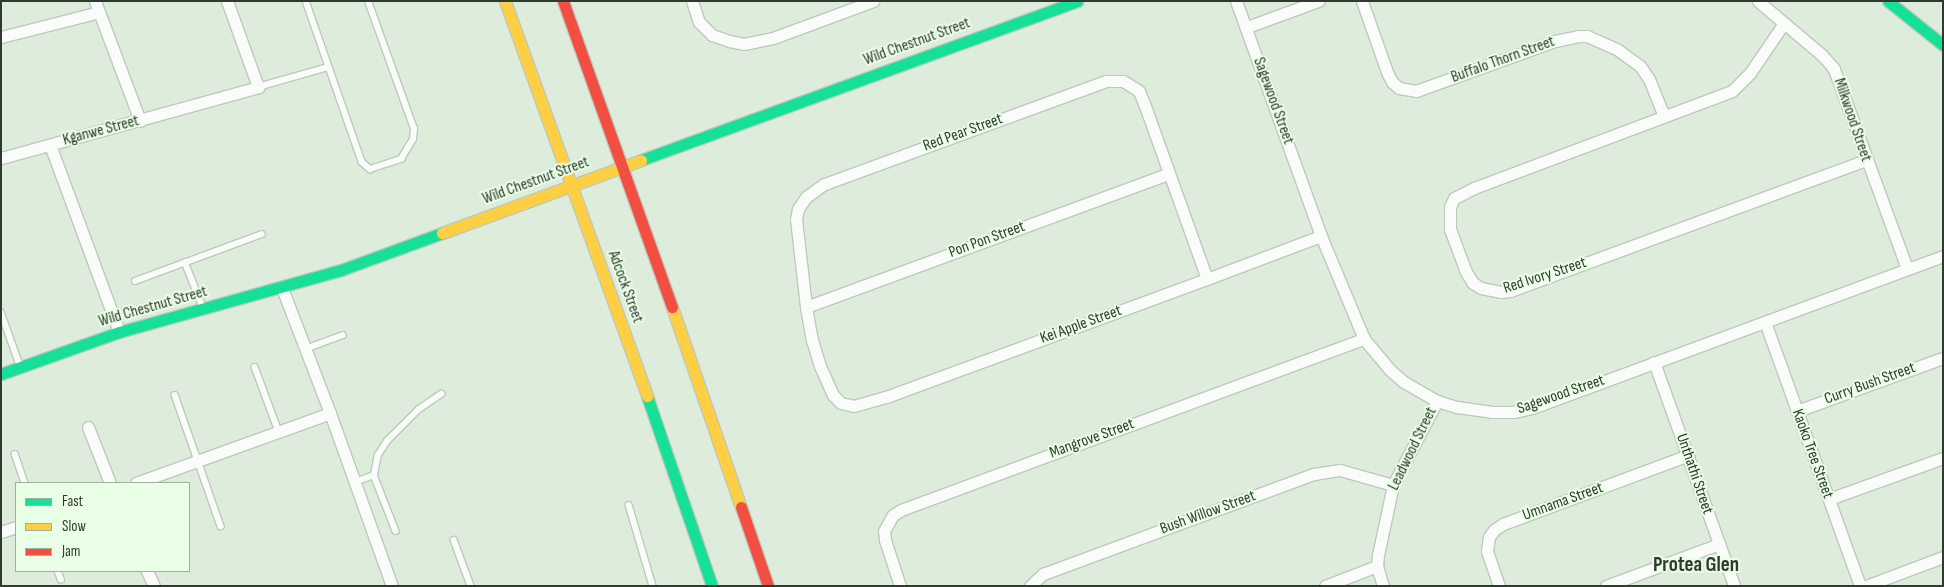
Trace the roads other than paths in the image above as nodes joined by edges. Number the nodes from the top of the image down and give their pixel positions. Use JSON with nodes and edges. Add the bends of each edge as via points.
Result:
{"nodes":[{"id":1,"x":227,"y":1,"type":"edge"},
{"id":2,"x":306,"y":1,"type":"edge"},
{"id":3,"x":368,"y":1,"type":"edge"},
{"id":4,"x":505,"y":1,"type":"edge"},
{"id":5,"x":563,"y":1,"type":"edge"},
{"id":6,"x":692,"y":1,"type":"edge"},
{"id":7,"x":873,"y":1,"type":"edge"},
{"id":8,"x":1077,"y":1,"type":"edge"},
{"id":9,"x":1236,"y":1,"type":"edge"},
{"id":10,"x":1318,"y":1,"type":"edge"},
{"id":11,"x":1362,"y":1,"type":"edge"},
{"id":12,"x":1758,"y":1,"type":"edge"},
{"id":13,"x":1888,"y":1,"type":"edge"},
{"id":14,"x":97,"y":6,"type":"edge"},
{"id":15,"x":1784,"y":23,"type":"junction"},
{"id":16,"x":1247,"y":27,"type":"junction"},
{"id":17,"x":1,"y":37,"type":"edge"},
{"id":18,"x":1943,"y":45,"type":"edge"},
{"id":19,"x":328,"y":67,"type":"junction"},
{"id":20,"x":258,"y":87,"type":"junction"},
{"id":21,"x":1664,"y":116,"type":"junction"},
{"id":22,"x":140,"y":121,"type":"junction"},
{"id":23,"x":50,"y":145,"type":"junction"},
{"id":24,"x":1,"y":158,"type":"edge"},
{"id":25,"x":1866,"y":160,"type":"junction"},
{"id":26,"x":623,"y":166,"type":"junction"},
{"id":27,"x":1168,"y":174,"type":"junction"},
{"id":28,"x":572,"y":185,"type":"junction"},
{"id":29,"x":262,"y":234,"type":"dead end"},
{"id":30,"x":1321,"y":236,"type":"junction"},
{"id":31,"x":1943,"y":256,"type":"edge"},
{"id":32,"x":185,"y":262,"type":"junction"},
{"id":33,"x":1907,"y":268,"type":"junction"},
{"id":34,"x":1207,"y":279,"type":"junction"},
{"id":35,"x":135,"y":281,"type":"dead end"},
{"id":36,"x":282,"y":288,"type":"junction"},
{"id":37,"x":806,"y":307,"type":"junction"},
{"id":38,"x":204,"y":309,"type":"junction"},
{"id":39,"x":1,"y":312,"type":"edge"},
{"id":40,"x":1765,"y":322,"type":"junction"},
{"id":41,"x":120,"y":332,"type":"junction"},
{"id":42,"x":343,"y":334,"type":"dead end"},
{"id":43,"x":1364,"y":340,"type":"junction"},
{"id":44,"x":305,"y":348,"type":"junction"},
{"id":45,"x":1943,"y":358,"type":"edge"},
{"id":46,"x":1654,"y":362,"type":"junction"},
{"id":47,"x":21,"y":367,"type":"junction"},
{"id":48,"x":255,"y":367,"type":"dead end"},
{"id":49,"x":1,"y":374,"type":"edge"},
{"id":50,"x":441,"y":394,"type":"dead end"},
{"id":51,"x":175,"y":395,"type":"dead end"},
{"id":52,"x":1436,"y":401,"type":"junction"},
{"id":53,"x":841,"y":403,"type":"joint"},
{"id":54,"x":1797,"y":411,"type":"junction"},
{"id":55,"x":330,"y":413,"type":"junction"},
{"id":56,"x":88,"y":427,"type":"dead end"},
{"id":57,"x":279,"y":432,"type":"junction"},
{"id":58,"x":15,"y":454,"type":"dead end"},
{"id":59,"x":1688,"y":456,"type":"junction"},
{"id":60,"x":1943,"y":458,"type":"edge"},
{"id":61,"x":199,"y":461,"type":"junction"},
{"id":62,"x":374,"y":475,"type":"junction"},
{"id":63,"x":25,"y":482,"type":"edge"},
{"id":64,"x":110,"y":482,"type":"edge"},
{"id":65,"x":139,"y":482,"type":"edge"},
{"id":66,"x":355,"y":482,"type":"junction"},
{"id":67,"x":1393,"y":485,"type":"junction"},
{"id":68,"x":1829,"y":499,"type":"junction"},
{"id":69,"x":629,"y":505,"type":"dead end"},
{"id":70,"x":221,"y":526,"type":"dead end"},
{"id":71,"x":15,"y":527,"type":"edge"},
{"id":72,"x":396,"y":531,"type":"dead end"},
{"id":73,"x":1,"y":532,"type":"edge"},
{"id":74,"x":454,"y":540,"type":"dead end"},
{"id":75,"x":1719,"y":544,"type":"junction"},
{"id":76,"x":1943,"y":557,"type":"edge"},
{"id":77,"x":1377,"y":566,"type":"junction"},
{"id":78,"x":58,"y":572,"type":"edge"},
{"id":79,"x":147,"y":572,"type":"edge"},
{"id":80,"x":61,"y":579,"type":"dead end"},
{"id":81,"x":154,"y":586,"type":"edge"},
{"id":82,"x":392,"y":586,"type":"edge"},
{"id":83,"x":470,"y":586,"type":"edge"},
{"id":84,"x":652,"y":586,"type":"edge"},
{"id":85,"x":712,"y":586,"type":"edge"},
{"id":86,"x":768,"y":586,"type":"edge"},
{"id":87,"x":900,"y":586,"type":"edge"},
{"id":88,"x":1030,"y":586,"type":"edge"},
{"id":89,"x":1325,"y":586,"type":"edge"},
{"id":90,"x":1383,"y":586,"type":"edge"},
{"id":91,"x":1499,"y":586,"type":"edge"},
{"id":92,"x":1606,"y":586,"type":"edge"},
{"id":93,"x":1734,"y":586,"type":"edge"},
{"id":94,"x":1860,"y":586,"type":"edge"},
{"id":95,"x":1866,"y":586,"type":"edge"}],
"edges":[{"from":1,"to":20,"type":"street"},
{"from":2,"to":19,"type":"lane"},
{"from":3,"to":19,"type":"lane","via":[[414,128],[413,139],[402,159],[376,169],[365,167]]},
{"from":4,"to":28,"type":"main road","name":"Adcock Street"},
{"from":5,"to":26,"type":"main road"},
{"from":6,"to":7,"type":"street","via":[[699,22],[712,35],[744,44],[773,38]]},
{"from":8,"to":26,"type":"main road","name":"Wild Chestnut Street"},
{"from":9,"to":16,"type":"street","name":"Sagewood Street"},
{"from":10,"to":16,"type":"street"},
{"from":11,"to":21,"type":"street","name":"Buffalo Thorn Street","via":[[1387,72],[1399,88],[1416,91],[1555,41],[1587,36],[1618,50],[1640,66]]},
{"from":12,"to":15,"type":"street","name":"Milkwood Street"},
{"from":13,"to":18,"type":"main road"},
{"from":14,"to":17,"type":"street"},
{"from":14,"to":22,"type":"street"},
{"from":15,"to":21,"type":"street","name":"Red Ivory Street","via":[[1750,73],[1732,91]]},
{"from":15,"to":25,"type":"street","name":"Milkwood Street","via":[[1834,69]]},
{"from":16,"to":30,"type":"street","name":"Sagewood Street"},
{"from":19,"to":20,"type":"lane"},
{"from":20,"to":22,"type":"street","name":"Kganwe Street"},
{"from":21,"to":25,"type":"street","name":"Red Ivory Street","via":[[1454,198],[1450,207],[1450,229],[1473,283],[1491,292],[1510,291]]},
{"from":22,"to":23,"type":"street","name":"Kganwe Street"},
{"from":23,"to":24,"type":"street"},
{"from":23,"to":41,"type":"street","name":"Kganwe Street"},
{"from":25,"to":33,"type":"street","name":"Milkwood Street"},
{"from":26,"to":28,"type":"main road","name":"Wild Chestnut Street"},
{"from":26,"to":86,"type":"main road"},
{"from":27,"to":34,"type":"street","name":"Red Pear Street"},
{"from":27,"to":37,"type":"street","name":"Pon Pon Street"},
{"from":27,"to":37,"type":"street","name":"Red Pear Street","via":[[1139,91],[1123,81],[1114,80],[860,171],[813,190],[798,209],[796,220]]},
{"from":28,"to":36,"type":"main road","name":"Wild Chestnut Street","via":[[341,270]]},
{"from":28,"to":85,"type":"main road","name":"Adcock Street"},
{"from":29,"to":32,"type":"lane"},
{"from":30,"to":34,"type":"street","name":"Kei Apple Street"},
{"from":30,"to":43,"type":"street","name":"Sagewood Street"},
{"from":31,"to":33,"type":"street","name":"Sagewood Street"},
{"from":32,"to":35,"type":"lane"},
{"from":32,"to":38,"type":"lane"},
{"from":33,"to":40,"type":"street","name":"Sagewood Street"},
{"from":34,"to":53,"type":"street","name":"Kei Apple Street","via":[[886,397],[858,406]]},
{"from":36,"to":38,"type":"main road","name":"Wild Chestnut Street"},
{"from":36,"to":44,"type":"street"},
{"from":37,"to":53,"type":"street","name":"Red Pear Street","via":[[812,340],[827,386]]},
{"from":38,"to":41,"type":"main road","name":"Wild Chestnut Street"},
{"from":39,"to":47,"type":"lane"},
{"from":40,"to":46,"type":"street","name":"Sagewood Street"},
{"from":40,"to":54,"type":"street","name":"Kaoko Tree Street"},
{"from":41,"to":47,"type":"main road","name":"Wild Chestnut Street"},
{"from":42,"to":44,"type":"lane"},
{"from":43,"to":52,"type":"street","name":"Sagewood Street","via":[[1404,382]]},
{"from":43,"to":87,"type":"street","name":"Mangrove Street","via":[[901,510],[884,531]]},
{"from":44,"to":55,"type":"street"},
{"from":45,"to":54,"type":"street","name":"Curry Bush Street"},
{"from":46,"to":52,"type":"street","name":"Sagewood Street","via":[[1514,412],[1476,411]]},
{"from":46,"to":59,"type":"street","name":"Unthathi Street"},
{"from":47,"to":49,"type":"main road","name":"Wild Chestnut Street"},
{"from":48,"to":57,"type":"lane"},
{"from":50,"to":62,"type":"lane","via":[[419,409],[387,441],[378,454]]},
{"from":51,"to":61,"type":"lane"},
{"from":52,"to":67,"type":"street","name":"Leadwood Street"},
{"from":54,"to":68,"type":"street","name":"Kaoko Tree Street"},
{"from":55,"to":57,"type":"street"},
{"from":55,"to":66,"type":"street"},
{"from":56,"to":64,"type":"street"},
{"from":57,"to":61,"type":"street"},
{"from":58,"to":63,"type":"lane"},
{"from":59,"to":75,"type":"street","name":"Unthathi Street"},
{"from":59,"to":91,"type":"street","name":"Umnama Street","via":[[1494,530],[1487,545],[1488,558]]},
{"from":60,"to":68,"type":"street"},
{"from":61,"to":65,"type":"street"},
{"from":61,"to":70,"type":"lane"},
{"from":62,"to":66,"type":"lane"},
{"from":62,"to":72,"type":"lane"},
{"from":66,"to":82,"type":"street"},
{"from":67,"to":77,"type":"street","name":"Leadwood Street"},
{"from":67,"to":88,"type":"street","name":"Bush Willow Street","via":[[1340,470],[1314,474],[1043,574]]},
{"from":68,"to":94,"type":"street","name":"Kaoko Tree Street"},
{"from":69,"to":84,"type":"lane"},
{"from":71,"to":73,"type":"street"},
{"from":74,"to":83,"type":"lane"},
{"from":75,"to":92,"type":"street"},
{"from":75,"to":93,"type":"street","name":"Unthathi Street"},
{"from":76,"to":95,"type":"street"},
{"from":77,"to":89,"type":"street"},
{"from":77,"to":90,"type":"street","name":"Leadwood Street"},
{"from":78,"to":80,"type":"lane"},
{"from":79,"to":81,"type":"street"}]}
